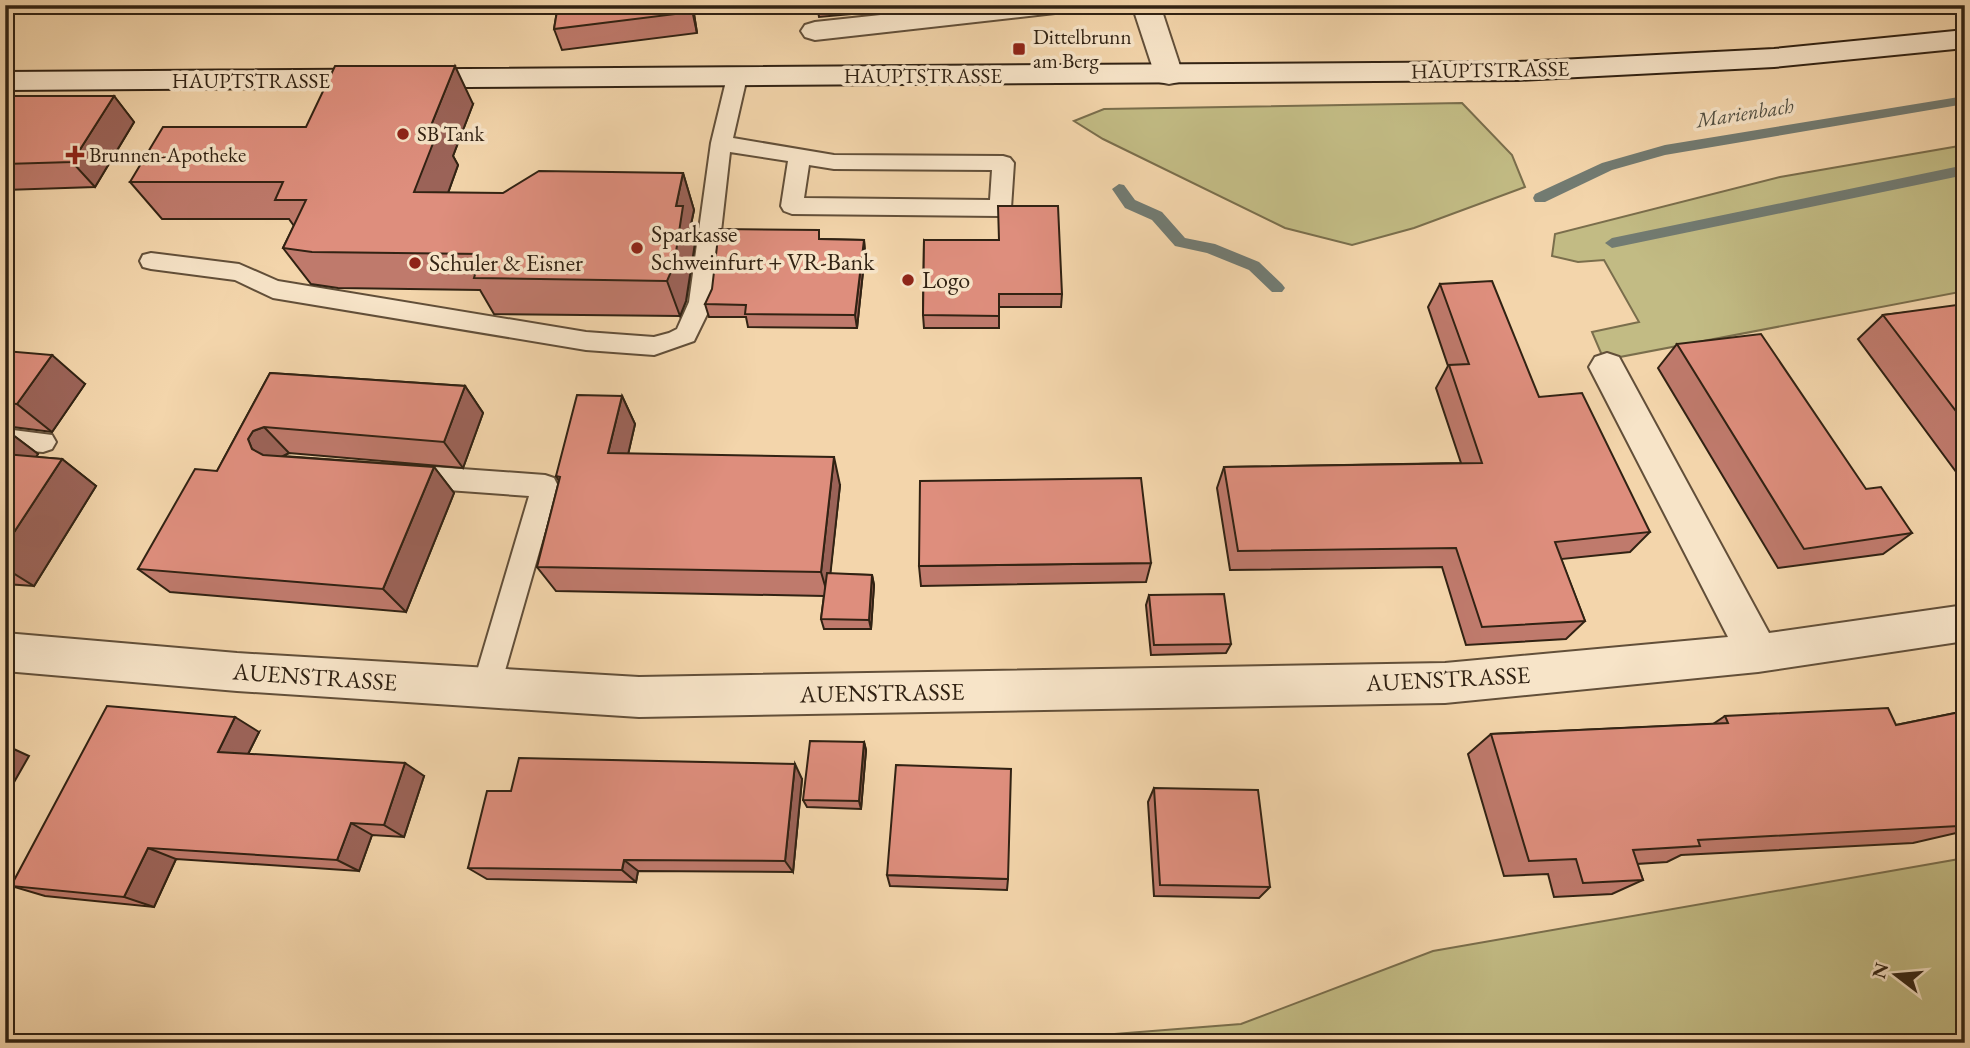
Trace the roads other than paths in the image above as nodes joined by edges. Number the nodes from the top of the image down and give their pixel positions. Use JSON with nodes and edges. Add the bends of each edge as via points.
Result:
{"nodes":[{"id":1,"x":1055,"y":5,"type":"edge"},
{"id":2,"x":1146,"y":5,"type":"edge"},
{"id":3,"x":815,"y":31,"type":"dead end"},
{"id":4,"x":1965,"y":39,"type":"edge"},
{"id":5,"x":1168,"y":75,"type":"junction"},
{"id":6,"x":737,"y":77,"type":"junction"},
{"id":7,"x":5,"y":81,"type":"edge"},
{"id":8,"x":721,"y":143,"type":"junction"},
{"id":9,"x":800,"y":155,"type":"junction"},
{"id":10,"x":151,"y":261,"type":"dead end"},
{"id":11,"x":1607,"y":367,"type":"dead end"},
{"id":12,"x":5,"y":439,"type":"edge"},
{"id":13,"x":43,"y":442,"type":"dead end"},
{"id":14,"x":384,"y":474,"type":"edge"},
{"id":15,"x":1965,"y":623,"type":"edge"},
{"id":16,"x":5,"y":652,"type":"edge"},
{"id":17,"x":1758,"y":653,"type":"junction"},
{"id":18,"x":486,"y":688,"type":"junction"}],
"edges":[{"from":1,"to":3,"type":"street"},
{"from":2,"to":5,"type":"street"},
{"from":4,"to":5,"type":"street","name":"HAUPTSTRASSE","via":[[1774,58],[1517,71]]},
{"from":5,"to":6,"type":"street","name":"HAUPTSTRASSE"},
{"from":6,"to":7,"type":"street","name":"HAUPTSTRASSE"},
{"from":6,"to":8,"type":"lane"},
{"from":8,"to":9,"type":"lane"},
{"from":8,"to":10,"type":"lane","via":[[701,302],[686,335],[654,346],[586,341],[273,289],[239,272]]},
{"from":9,"to":9,"type":"lane","via":[[792,206],[1000,208],[1003,163],[834,162]]},
{"from":11,"to":17,"type":"street"},
{"from":12,"to":13,"type":"lane"},
{"from":14,"to":18,"type":"lane","via":[[545,486]]},
{"from":15,"to":17,"type":"street","name":"AUENSTRASSE"},
{"from":16,"to":18,"type":"street","name":"AUENSTRASSE","via":[[237,673]]},
{"from":17,"to":18,"type":"street","name":"AUENSTRASSE","via":[[1445,683],[639,697]]}]}
